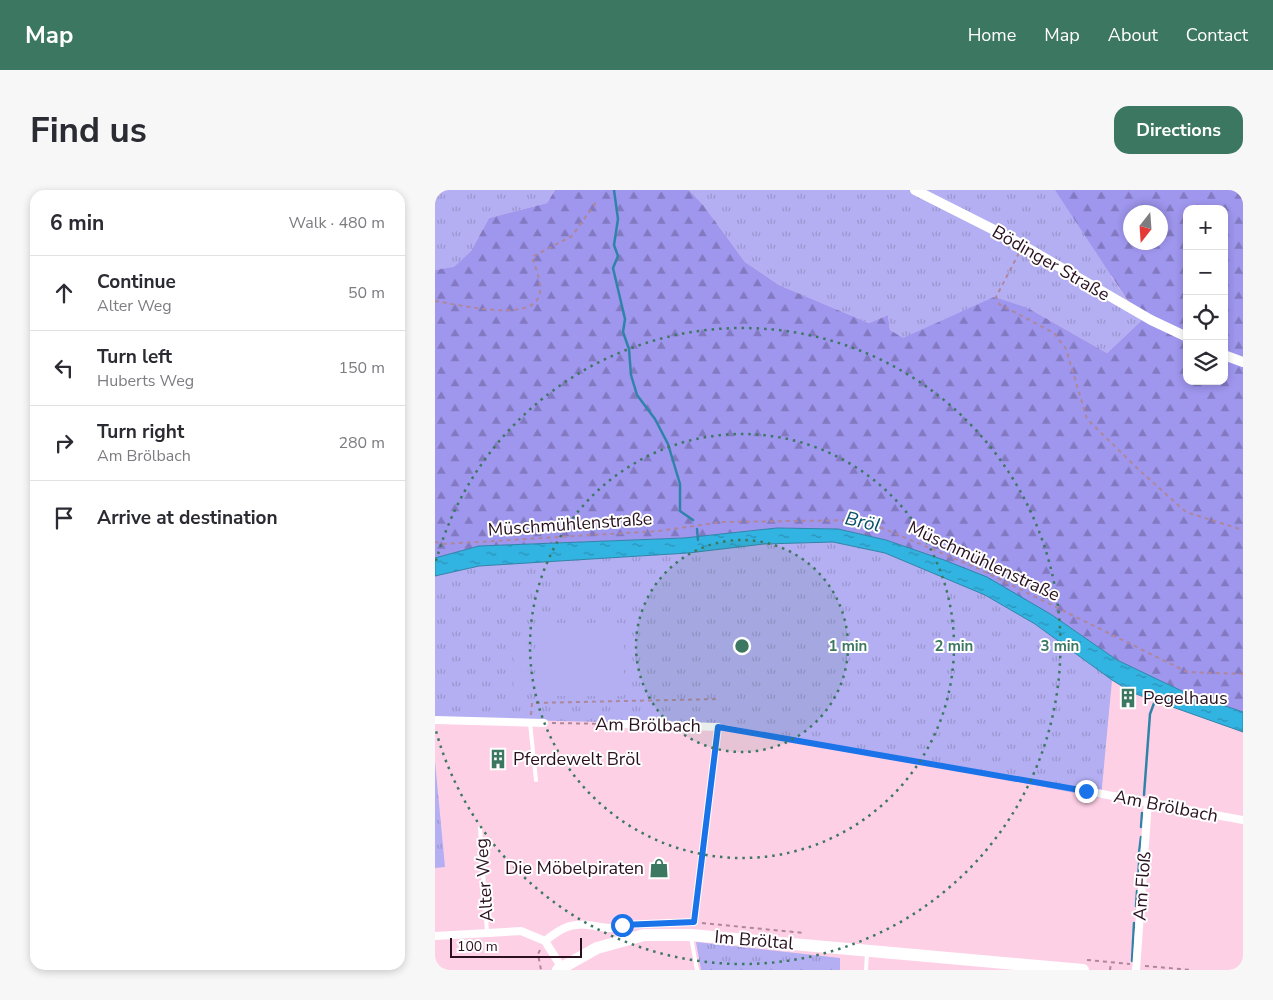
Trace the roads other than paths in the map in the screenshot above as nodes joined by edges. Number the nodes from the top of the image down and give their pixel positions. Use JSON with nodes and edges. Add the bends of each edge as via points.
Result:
{"nodes":[{"id":1,"x":915,"y":190,"type":"edge"},
{"id":2,"x":1183,"y":335,"type":"edge"},
{"id":3,"x":1228,"y":356,"type":"edge"},
{"id":4,"x":1243,"y":362,"type":"edge"},
{"id":5,"x":435,"y":720,"type":"edge"},
{"id":6,"x":531,"y":723,"type":"junction"},
{"id":7,"x":544,"y":723,"type":"road end"},
{"id":8,"x":623,"y":724,"type":"road end"},
{"id":9,"x":536,"y":780,"type":"dead end"},
{"id":10,"x":1086,"y":791,"type":"road end"},
{"id":11,"x":1148,"y":802,"type":"junction"},
{"id":12,"x":1243,"y":820,"type":"edge"},
{"id":13,"x":480,"y":828,"type":"dead end"},
{"id":14,"x":693,"y":929,"type":"junction"},
{"id":15,"x":487,"y":932,"type":"junction"},
{"id":16,"x":435,"y":936,"type":"edge"},
{"id":17,"x":545,"y":941,"type":"junction"},
{"id":18,"x":867,"y":950,"type":"junction"},
{"id":19,"x":1136,"y":968,"type":"edge"},
{"id":20,"x":560,"y":969,"type":"edge"},
{"id":21,"x":697,"y":970,"type":"edge"},
{"id":22,"x":866,"y":970,"type":"edge"},
{"id":23,"x":1083,"y":970,"type":"edge"}],
"edges":[{"from":1,"to":2,"type":"street","name":"Bödinger Straße","via":[[1023,245],[1151,320]]},
{"from":3,"to":4,"type":"street"},
{"from":5,"to":6,"type":"street"},
{"from":6,"to":7,"type":"street"},
{"from":6,"to":9,"type":"lane"},
{"from":8,"to":14,"type":"street","name":"Am Brölbach","via":[[718,727]]},
{"from":10,"to":11,"type":"street","name":"Am Brölbach"},
{"from":11,"to":12,"type":"street","name":"Am Brölbach"},
{"from":11,"to":19,"type":"street","name":"Am Floß"},
{"from":13,"to":15,"type":"lane","name":"Alter Weg"},
{"from":14,"to":17,"type":"street","via":[[622,925],[616,929],[576,924]]},
{"from":14,"to":18,"type":"main road","name":"Im Bröltal"},
{"from":14,"to":20,"type":"main road","name":"Im Bröltal","via":[[644,936],[597,948]]},
{"from":14,"to":21,"type":"lane"},
{"from":15,"to":16,"type":"street","name":"Alter Weg"},
{"from":15,"to":17,"type":"street","name":"Alter Weg","via":[[521,931]]},
{"from":17,"to":20,"type":"street"},
{"from":18,"to":22,"type":"lane"},
{"from":18,"to":23,"type":"main road","name":"Im Bröltal"}]}
